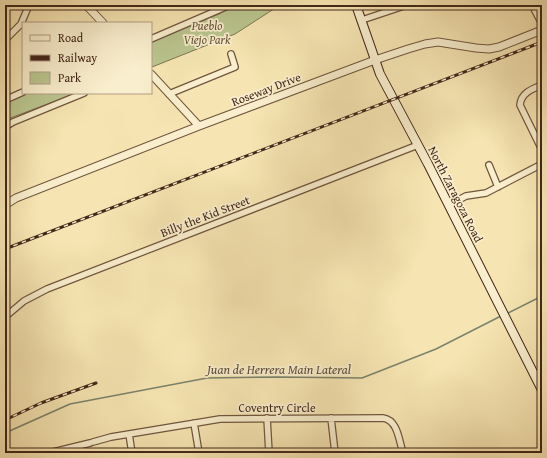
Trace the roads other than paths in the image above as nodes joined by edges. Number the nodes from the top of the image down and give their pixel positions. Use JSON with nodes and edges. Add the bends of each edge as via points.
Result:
{"nodes":[{"id":1,"x":29,"y":5,"type":"edge"},
{"id":2,"x":86,"y":5,"type":"edge"},
{"id":3,"x":230,"y":5,"type":"edge"},
{"id":4,"x":356,"y":5,"type":"edge"},
{"id":5,"x":407,"y":5,"type":"edge"},
{"id":6,"x":532,"y":5,"type":"edge"},
{"id":7,"x":362,"y":20,"type":"junction"},
{"id":8,"x":102,"y":22,"type":"edge"},
{"id":9,"x":542,"y":24,"type":"edge"},
{"id":10,"x":542,"y":30,"type":"edge"},
{"id":11,"x":152,"y":39,"type":"edge"},
{"id":12,"x":5,"y":40,"type":"edge"},
{"id":13,"x":231,"y":54,"type":"dead end"},
{"id":14,"x":375,"y":60,"type":"junction"},
{"id":15,"x":152,"y":75,"type":"edge"},
{"id":16,"x":542,"y":86,"type":"edge"},
{"id":17,"x":22,"y":92,"type":"edge"},
{"id":18,"x":82,"y":94,"type":"edge"},
{"id":19,"x":168,"y":94,"type":"junction"},
{"id":20,"x":5,"y":100,"type":"edge"},
{"id":21,"x":199,"y":126,"type":"junction"},
{"id":22,"x":5,"y":127,"type":"edge"},
{"id":23,"x":418,"y":145,"type":"junction"},
{"id":24,"x":542,"y":150,"type":"edge"},
{"id":25,"x":542,"y":164,"type":"edge"},
{"id":26,"x":489,"y":165,"type":"dead end"},
{"id":27,"x":498,"y":187,"type":"junction"},
{"id":28,"x":5,"y":205,"type":"edge"},
{"id":29,"x":449,"y":205,"type":"junction"},
{"id":30,"x":5,"y":317,"type":"edge"},
{"id":31,"x":542,"y":390,"type":"edge"},
{"id":32,"x":267,"y":418,"type":"junction"},
{"id":33,"x":331,"y":418,"type":"junction"},
{"id":34,"x":194,"y":424,"type":"junction"},
{"id":35,"x":129,"y":434,"type":"junction"},
{"id":36,"x":66,"y":451,"type":"edge"},
{"id":37,"x":49,"y":453,"type":"edge"},
{"id":38,"x":132,"y":453,"type":"edge"},
{"id":39,"x":199,"y":453,"type":"edge"},
{"id":40,"x":268,"y":453,"type":"edge"},
{"id":41,"x":336,"y":453,"type":"edge"},
{"id":42,"x":403,"y":453,"type":"edge"}],
"edges":[{"from":1,"to":12,"type":"street","via":[[21,24]]},
{"from":2,"to":8,"type":"street"},
{"from":3,"to":11,"type":"street"},
{"from":4,"to":7,"type":"main road","name":"North Zaragoza Road"},
{"from":5,"to":7,"type":"street"},
{"from":6,"to":9,"type":"street"},
{"from":7,"to":14,"type":"main road","name":"North Zaragoza Road"},
{"from":10,"to":14,"type":"street","name":"Roseway Drive","via":[[494,48],[431,43]]},
{"from":13,"to":19,"type":"street","via":[[235,67]]},
{"from":14,"to":21,"type":"street","name":"Roseway Drive"},
{"from":14,"to":23,"type":"main road","name":"North Zaragoza Road"},
{"from":15,"to":19,"type":"street"},
{"from":16,"to":24,"type":"street","via":[[525,93],[520,105]]},
{"from":17,"to":20,"type":"street"},
{"from":18,"to":22,"type":"street"},
{"from":19,"to":21,"type":"street"},
{"from":21,"to":28,"type":"street","name":"Roseway Drive","via":[[16,198]]},
{"from":23,"to":29,"type":"main road","name":"North Zaragoza Road"},
{"from":23,"to":30,"type":"street","name":"Billy the Kid Street","via":[[47,289],[24,300]]},
{"from":25,"to":27,"type":"street"},
{"from":26,"to":27,"type":"street"},
{"from":27,"to":29,"type":"street","via":[[486,193],[463,197]]},
{"from":29,"to":31,"type":"main road","name":"North Zaragoza Road"},
{"from":32,"to":33,"type":"street","name":"Coventry Circle"},
{"from":32,"to":34,"type":"street","name":"Coventry Circle","via":[[227,419]]},
{"from":32,"to":40,"type":"street"},
{"from":33,"to":41,"type":"street"},
{"from":33,"to":42,"type":"street","name":"Coventry Circle","via":[[390,420],[394,424]]},
{"from":34,"to":35,"type":"street","name":"Coventry Circle"},
{"from":34,"to":39,"type":"street"},
{"from":35,"to":36,"type":"street","name":"Coventry Circle","via":[[91,442]]},
{"from":35,"to":38,"type":"street"},
{"from":36,"to":37,"type":"street","name":"Coventry Circle"}]}
